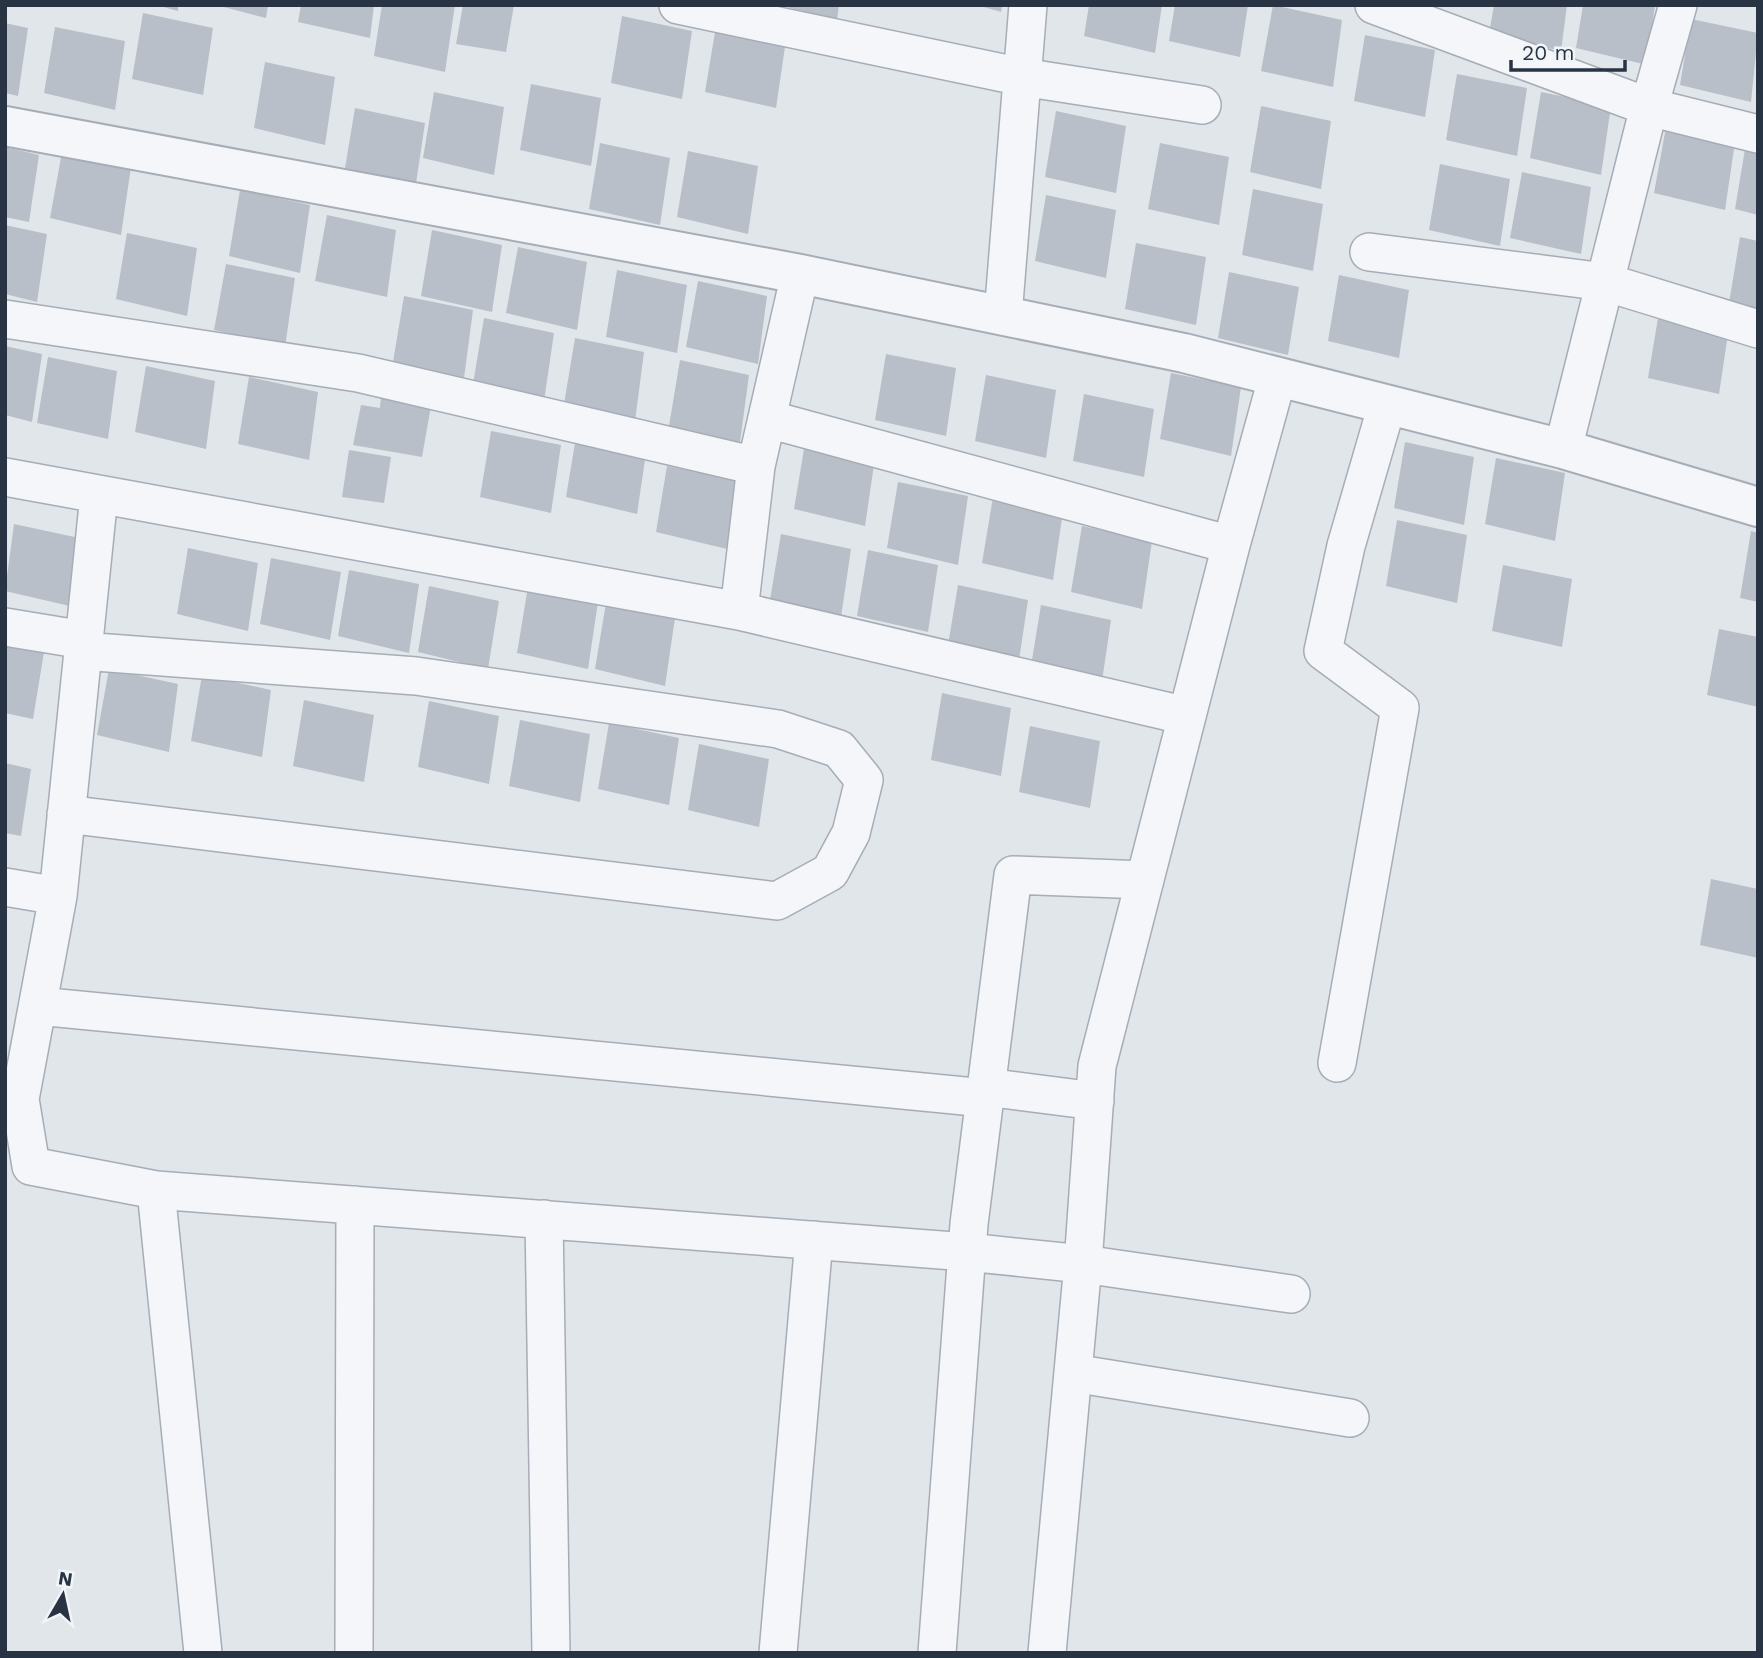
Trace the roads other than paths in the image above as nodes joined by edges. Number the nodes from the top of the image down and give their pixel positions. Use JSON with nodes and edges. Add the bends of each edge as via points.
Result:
{"nodes":[{"id":1,"x":1028,"y":5,"type":"edge"},
{"id":2,"x":1374,"y":5,"type":"edge"},
{"id":3,"x":1678,"y":5,"type":"edge"},
{"id":4,"x":692,"y":6,"type":"edge"},
{"id":5,"x":1022,"y":77,"type":"junction"},
{"id":6,"x":1202,"y":105,"type":"dead end"},
{"id":7,"x":1648,"y":107,"type":"junction"},
{"id":8,"x":5,"y":126,"type":"edge"},
{"id":9,"x":1758,"y":134,"type":"edge"},
{"id":10,"x":1370,"y":252,"type":"dead end"},
{"id":11,"x":800,"y":274,"type":"junction"},
{"id":12,"x":1605,"y":282,"type":"junction"},
{"id":13,"x":1003,"y":316,"type":"junction"},
{"id":14,"x":5,"y":319,"type":"edge"},
{"id":15,"x":1758,"y":329,"type":"edge"},
{"id":16,"x":1277,"y":379,"type":"junction"},
{"id":17,"x":1387,"y":405,"type":"junction"},
{"id":18,"x":768,"y":419,"type":"junction"},
{"id":19,"x":1563,"y":449,"type":"junction"},
{"id":20,"x":756,"y":466,"type":"junction"},
{"id":21,"x":5,"y":477,"type":"edge"},
{"id":22,"x":99,"y":495,"type":"junction"},
{"id":23,"x":1758,"y":507,"type":"edge"},
{"id":24,"x":1231,"y":545,"type":"junction"},
{"id":25,"x":739,"y":611,"type":"junction"},
{"id":26,"x":5,"y":627,"type":"edge"},
{"id":27,"x":83,"y":646,"type":"junction"},
{"id":28,"x":1187,"y":716,"type":"junction"},
{"id":29,"x":66,"y":814,"type":"junction"},
{"id":30,"x":1145,"y":880,"type":"junction"},
{"id":31,"x":5,"y":887,"type":"edge"},
{"id":32,"x":58,"y":895,"type":"junction"},
{"id":33,"x":38,"y":1006,"type":"junction"},
{"id":34,"x":1337,"y":1063,"type":"dead end"},
{"id":35,"x":986,"y":1092,"type":"junction"},
{"id":36,"x":1095,"y":1101,"type":"junction"},
{"id":37,"x":10,"y":1107,"type":"edge"},
{"id":38,"x":156,"y":1190,"type":"junction"},
{"id":39,"x":355,"y":1205,"type":"junction"},
{"id":40,"x":544,"y":1219,"type":"junction"},
{"id":41,"x":814,"y":1240,"type":"junction"},
{"id":42,"x":967,"y":1252,"type":"junction"},
{"id":43,"x":1083,"y":1264,"type":"junction"},
{"id":44,"x":1290,"y":1294,"type":"dead end"},
{"id":45,"x":1073,"y":1373,"type":"junction"},
{"id":46,"x":1350,"y":1419,"type":"dead end"},
{"id":47,"x":203,"y":1653,"type":"edge"},
{"id":48,"x":354,"y":1653,"type":"edge"},
{"id":49,"x":551,"y":1653,"type":"edge"},
{"id":50,"x":778,"y":1653,"type":"edge"},
{"id":51,"x":937,"y":1653,"type":"edge"},
{"id":52,"x":1047,"y":1653,"type":"edge"}],
"edges":[{"from":1,"to":5,"type":"street"},
{"from":2,"to":7,"type":"street"},
{"from":3,"to":7,"type":"street"},
{"from":4,"to":5,"type":"street"},
{"from":5,"to":6,"type":"street"},
{"from":5,"to":13,"type":"street"},
{"from":7,"to":9,"type":"street"},
{"from":7,"to":12,"type":"street"},
{"from":8,"to":11,"type":"street"},
{"from":10,"to":12,"type":"street"},
{"from":11,"to":13,"type":"street"},
{"from":11,"to":18,"type":"street"},
{"from":12,"to":15,"type":"street"},
{"from":12,"to":19,"type":"street"},
{"from":13,"to":16,"type":"street","via":[[1184,353]]},
{"from":14,"to":20,"type":"street","via":[[358,373]]},
{"from":16,"to":17,"type":"street"},
{"from":16,"to":24,"type":"street"},
{"from":17,"to":19,"type":"street"},
{"from":17,"to":34,"type":"street","via":[[1346,546],[1323,651],[1400,708]]},
{"from":18,"to":20,"type":"street"},
{"from":18,"to":24,"type":"street"},
{"from":19,"to":23,"type":"street"},
{"from":20,"to":25,"type":"street"},
{"from":21,"to":22,"type":"street"},
{"from":22,"to":25,"type":"street"},
{"from":22,"to":27,"type":"street"},
{"from":24,"to":28,"type":"street"},
{"from":25,"to":28,"type":"street"},
{"from":26,"to":27,"type":"street"},
{"from":27,"to":29,"type":"street"},
{"from":27,"to":29,"type":"street","via":[[416,676],[778,729],[839,749],[864,780],[851,833],[830,872],[777,901]]},
{"from":28,"to":30,"type":"street"},
{"from":29,"to":32,"type":"street"},
{"from":30,"to":35,"type":"street","via":[[1013,875]]},
{"from":30,"to":36,"type":"street","via":[[1097,1066]]},
{"from":31,"to":32,"type":"street"},
{"from":32,"to":33,"type":"street"},
{"from":33,"to":35,"type":"street"},
{"from":33,"to":37,"type":"street"},
{"from":35,"to":36,"type":"street"},
{"from":35,"to":42,"type":"street"},
{"from":36,"to":43,"type":"street"},
{"from":37,"to":38,"type":"street","via":[[31,1166]]},
{"from":38,"to":39,"type":"street"},
{"from":38,"to":47,"type":"street"},
{"from":39,"to":40,"type":"street"},
{"from":39,"to":48,"type":"street"},
{"from":40,"to":41,"type":"street"},
{"from":40,"to":49,"type":"street"},
{"from":41,"to":42,"type":"street"},
{"from":41,"to":50,"type":"street"},
{"from":42,"to":43,"type":"street"},
{"from":42,"to":51,"type":"street"},
{"from":43,"to":44,"type":"street"},
{"from":43,"to":45,"type":"street"},
{"from":45,"to":46,"type":"street"},
{"from":45,"to":52,"type":"street"}]}
